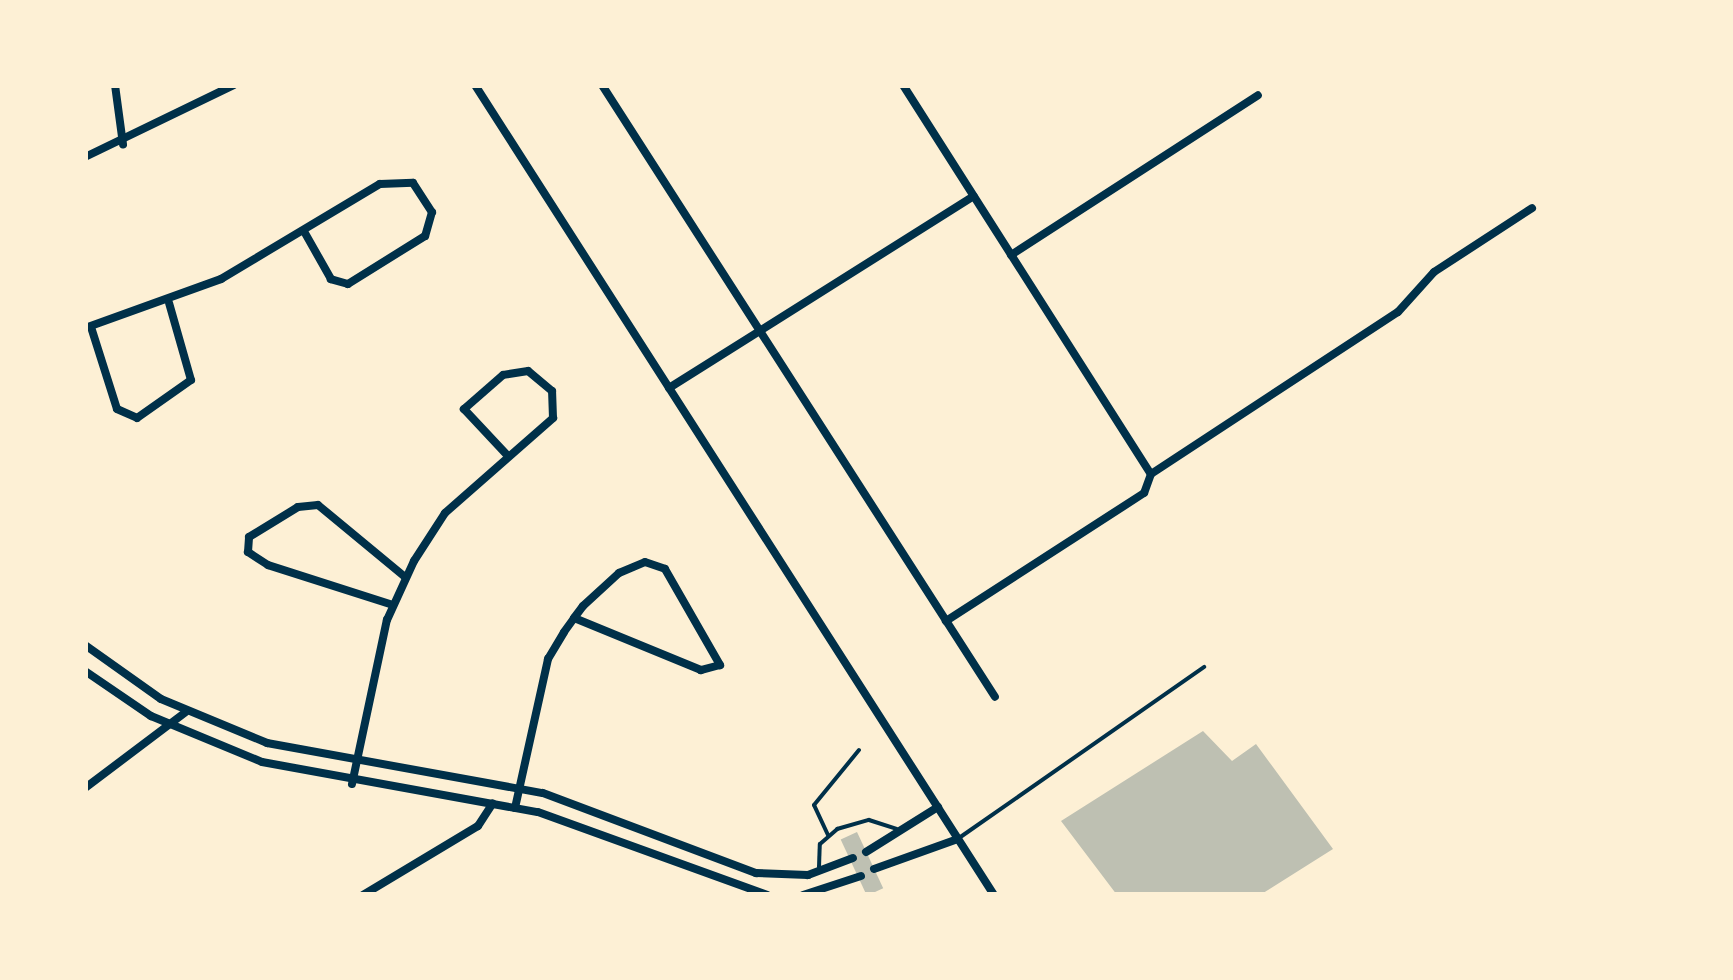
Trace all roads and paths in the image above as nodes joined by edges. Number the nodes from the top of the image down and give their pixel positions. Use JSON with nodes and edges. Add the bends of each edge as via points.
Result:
{"nodes":[{"id":1,"x":114,"y":85,"type":"edge"},
{"id":2,"x":234,"y":85,"type":"edge"},
{"id":3,"x":475,"y":85,"type":"edge"},
{"id":4,"x":602,"y":85,"type":"edge"},
{"id":5,"x":903,"y":85,"type":"edge"},
{"id":6,"x":1258,"y":95,"type":"dead end"},
{"id":7,"x":122,"y":144,"type":"junction"},
{"id":8,"x":85,"y":157,"type":"edge"},
{"id":9,"x":974,"y":196,"type":"junction"},
{"id":10,"x":1532,"y":208,"type":"dead end"},
{"id":11,"x":306,"y":232,"type":"junction"},
{"id":12,"x":1011,"y":254,"type":"junction"},
{"id":13,"x":169,"y":303,"type":"junction"},
{"id":14,"x":88,"y":328,"type":"edge"},
{"id":15,"x":759,"y":331,"type":"junction"},
{"id":16,"x":669,"y":388,"type":"junction"},
{"id":17,"x":508,"y":456,"type":"junction"},
{"id":18,"x":1151,"y":474,"type":"junction"},
{"id":19,"x":406,"y":577,"type":"junction"},
{"id":20,"x":393,"y":606,"type":"junction"},
{"id":21,"x":574,"y":618,"type":"junction"},
{"id":22,"x":946,"y":621,"type":"junction"},
{"id":23,"x":85,"y":645,"type":"edge"},
{"id":24,"x":1204,"y":666,"type":"dead end"},
{"id":25,"x":85,"y":671,"type":"edge"},
{"id":26,"x":994,"y":697,"type":"dead end"},
{"id":27,"x":186,"y":712,"type":"junction"},
{"id":28,"x":174,"y":727,"type":"junction"},
{"id":29,"x":859,"y":750,"type":"dead end"},
{"id":30,"x":356,"y":765,"type":"junction"},
{"id":31,"x":352,"y":784,"type":"junction"},
{"id":32,"x":85,"y":788,"type":"edge"},
{"id":33,"x":520,"y":788,"type":"junction"},
{"id":34,"x":493,"y":804,"type":"junction"},
{"id":35,"x":938,"y":807,"type":"junction"},
{"id":36,"x":516,"y":808,"type":"junction"},
{"id":37,"x":902,"y":830,"type":"junction"},
{"id":38,"x":828,"y":835,"type":"junction"},
{"id":39,"x":958,"y":839,"type":"junction"},
{"id":40,"x":877,"y":846,"type":"junction"},
{"id":41,"x":866,"y":852,"type":"dead end"},
{"id":42,"x":853,"y":858,"type":"dead end"},
{"id":43,"x":886,"y":864,"type":"junction"},
{"id":44,"x":874,"y":870,"type":"dead end"},
{"id":45,"x":821,"y":872,"type":"junction"},
{"id":46,"x":861,"y":876,"type":"dead end"},
{"id":47,"x":823,"y":891,"type":"junction"},
{"id":48,"x":363,"y":895,"type":"edge"},
{"id":49,"x":767,"y":895,"type":"edge"},
{"id":50,"x":803,"y":895,"type":"edge"},
{"id":51,"x":812,"y":895,"type":"edge"},
{"id":52,"x":994,"y":895,"type":"edge"}],
"edges":[{"from":1,"to":7,"type":"street"},
{"from":2,"to":7,"type":"street"},
{"from":3,"to":16,"type":"street"},
{"from":4,"to":15,"type":"street"},
{"from":5,"to":9,"type":"street"},
{"from":6,"to":12,"type":"street"},
{"from":7,"to":8,"type":"street"},
{"from":9,"to":12,"type":"street"},
{"from":9,"to":15,"type":"street"},
{"from":10,"to":18,"type":"street","via":[[1434,272],[1398,312]]},
{"from":11,"to":11,"type":"street","via":[[390,180],[421,188],[432,212],[425,236],[348,284],[330,279]]},
{"from":11,"to":13,"type":"street"},
{"from":12,"to":18,"type":"street"},
{"from":13,"to":14,"type":"street"},
{"from":13,"to":14,"type":"street","via":[[191,380],[137,418],[114,402]]},
{"from":15,"to":16,"type":"street"},
{"from":15,"to":22,"type":"street"},
{"from":16,"to":35,"type":"street"},
{"from":17,"to":17,"type":"street","via":[[464,409],[503,375],[528,371],[549,384],[555,410],[544,430]]},
{"from":17,"to":19,"type":"street","via":[[446,514]]},
{"from":18,"to":22,"type":"street","via":[[1144,493]]},
{"from":19,"to":20,"type":"street"},
{"from":19,"to":20,"type":"street","via":[[318,506],[298,507],[249,537],[248,552],[268,565]]},
{"from":20,"to":30,"type":"street"},
{"from":21,"to":21,"type":"street","via":[[701,670],[720,664],[670,575],[652,562],[620,573]]},
{"from":21,"to":33,"type":"street","via":[[543,674]]},
{"from":22,"to":26,"type":"street"},
{"from":23,"to":27,"type":"street"},
{"from":24,"to":39,"type":"lane"},
{"from":25,"to":28,"type":"street"},
{"from":27,"to":28,"type":"street"},
{"from":27,"to":30,"type":"street"},
{"from":28,"to":31,"type":"street"},
{"from":28,"to":32,"type":"street"},
{"from":29,"to":38,"type":"lane","via":[[816,799]]},
{"from":30,"to":31,"type":"street"},
{"from":30,"to":33,"type":"street"},
{"from":31,"to":34,"type":"street"},
{"from":33,"to":36,"type":"street"},
{"from":33,"to":45,"type":"street","via":[[756,873]]},
{"from":34,"to":36,"type":"street"},
{"from":34,"to":48,"type":"street","via":[[478,826]]},
{"from":35,"to":37,"type":"street"},
{"from":35,"to":39,"type":"street"},
{"from":36,"to":49,"type":"street"},
{"from":37,"to":38,"type":"lane","via":[[861,821]]},
{"from":37,"to":40,"type":"street"},
{"from":38,"to":45,"type":"lane","via":[[817,851]]},
{"from":39,"to":43,"type":"street"},
{"from":39,"to":52,"type":"street"},
{"from":40,"to":41,"type":"street"},
{"from":40,"to":43,"type":"street"},
{"from":42,"to":45,"type":"street"},
{"from":43,"to":44,"type":"street"},
{"from":45,"to":47,"type":"street"},
{"from":46,"to":47,"type":"street"},
{"from":47,"to":51,"type":"street"},
{"from":50,"to":51,"type":"street"}]}
